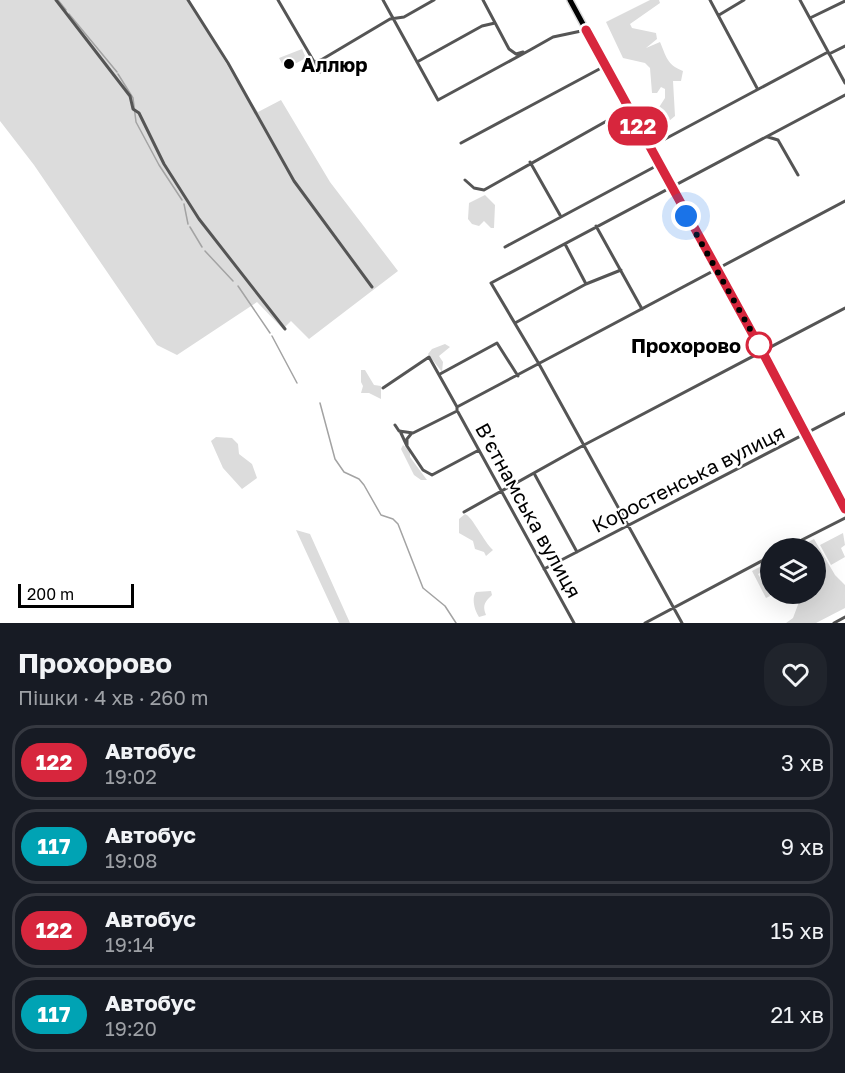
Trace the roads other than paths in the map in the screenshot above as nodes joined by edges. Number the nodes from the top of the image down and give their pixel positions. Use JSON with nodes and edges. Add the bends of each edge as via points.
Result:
{"nodes":[{"id":1,"x":56,"y":0,"type":"edge"},
{"id":2,"x":188,"y":0,"type":"edge"},
{"id":3,"x":278,"y":0,"type":"edge"},
{"id":4,"x":383,"y":0,"type":"edge"},
{"id":5,"x":434,"y":0,"type":"edge"},
{"id":6,"x":483,"y":0,"type":"edge"},
{"id":7,"x":570,"y":0,"type":"edge"},
{"id":8,"x":710,"y":0,"type":"edge"},
{"id":9,"x":744,"y":0,"type":"edge"},
{"id":10,"x":800,"y":0,"type":"edge"},
{"id":11,"x":845,"y":1,"type":"edge"},
{"id":12,"x":719,"y":15,"type":"junction"},
{"id":13,"x":394,"y":18,"type":"junction"},
{"id":14,"x":810,"y":18,"type":"junction"},
{"id":15,"x":495,"y":23,"type":"junction"},
{"id":16,"x":586,"y":30,"type":"junction"},
{"id":17,"x":845,"y":45,"type":"edge"},
{"id":18,"x":530,"y":50,"type":"junction"},
{"id":19,"x":828,"y":53,"type":"junction"},
{"id":20,"x":314,"y":62,"type":"junction"},
{"id":21,"x":417,"y":62,"type":"junction"},
{"id":22,"x":606,"y":66,"type":"junction"},
{"id":23,"x":320,"y":72,"type":"dead end"},
{"id":24,"x":845,"y":83,"type":"edge"},
{"id":25,"x":757,"y":88,"type":"junction"},
{"id":26,"x":845,"y":95,"type":"edge"},
{"id":27,"x":629,"y":109,"type":"junction"},
{"id":28,"x":781,"y":130,"type":"junction"},
{"id":29,"x":768,"y":136,"type":"junction"},
{"id":30,"x":778,"y":140,"type":"junction"},
{"id":31,"x":461,"y":143,"type":"dead end"},
{"id":32,"x":650,"y":147,"type":"junction"},
{"id":33,"x":530,"y":162,"type":"junction"},
{"id":34,"x":660,"y":165,"type":"junction"},
{"id":35,"x":798,"y":175,"type":"dead end"},
{"id":36,"x":465,"y":180,"type":"dead end"},
{"id":37,"x":671,"y":187,"type":"junction"},
{"id":38,"x":845,"y":201,"type":"edge"},
{"id":39,"x":560,"y":215,"type":"junction"},
{"id":40,"x":596,"y":226,"type":"junction"},
{"id":41,"x":565,"y":244,"type":"junction"},
{"id":42,"x":504,"y":247,"type":"dead end"},
{"id":43,"x":621,"y":270,"type":"junction"},
{"id":44,"x":717,"y":270,"type":"junction"},
{"id":45,"x":585,"y":284,"type":"junction"},
{"id":46,"x":372,"y":287,"type":"dead end"},
{"id":47,"x":845,"y":308,"type":"edge"},
{"id":48,"x":642,"y":309,"type":"junction"},
{"id":49,"x":515,"y":323,"type":"junction"},
{"id":50,"x":285,"y":329,"type":"dead end"},
{"id":51,"x":762,"y":351,"type":"junction"},
{"id":52,"x":539,"y":364,"type":"junction"},
{"id":53,"x":440,"y":374,"type":"junction"},
{"id":54,"x":518,"y":376,"type":"junction"},
{"id":55,"x":383,"y":388,"type":"dead end"},
{"id":56,"x":457,"y":409,"type":"junction"},
{"id":57,"x":845,"y":413,"type":"edge"},
{"id":58,"x":395,"y":425,"type":"dead end"},
{"id":59,"x":399,"y":431,"type":"junction"},
{"id":60,"x":413,"y":433,"type":"junction"},
{"id":61,"x":806,"y":434,"type":"junction"},
{"id":62,"x":584,"y":445,"type":"junction"},
{"id":63,"x":407,"y":446,"type":"junction"},
{"id":64,"x":479,"y":450,"type":"junction"},
{"id":65,"x":535,"y":475,"type":"junction"},
{"id":66,"x":502,"y":492,"type":"junction"},
{"id":67,"x":845,"y":509,"type":"edge"},
{"id":68,"x":464,"y":512,"type":"dead end"},
{"id":69,"x":845,"y":518,"type":"edge"},
{"id":70,"x":628,"y":525,"type":"junction"},
{"id":71,"x":806,"y":538,"type":"edge"},
{"id":72,"x":576,"y":552,"type":"junction"},
{"id":73,"x":760,"y":562,"type":"edge"},
{"id":74,"x":544,"y":569,"type":"junction"},
{"id":75,"x":674,"y":608,"type":"junction"},
{"id":76,"x":845,"y":617,"type":"edge"},
{"id":77,"x":574,"y":623,"type":"edge"},
{"id":78,"x":645,"y":623,"type":"edge"},
{"id":79,"x":682,"y":623,"type":"edge"},
{"id":80,"x":834,"y":623,"type":"edge"}],
"edges":[{"from":1,"to":50,"type":"street","via":[[130,96],[164,164],[199,219]]},
{"from":2,"to":46,"type":"street","via":[[294,181]]},
{"from":3,"to":20,"type":"street"},
{"from":4,"to":13,"type":"street"},
{"from":5,"to":13,"type":"street","via":[[404,17]]},
{"from":6,"to":15,"type":"street"},
{"from":7,"to":16,"type":"main road"},
{"from":8,"to":12,"type":"street"},
{"from":9,"to":12,"type":"street"},
{"from":10,"to":14,"type":"street"},
{"from":11,"to":14,"type":"street"},
{"from":12,"to":25,"type":"street"},
{"from":13,"to":20,"type":"street"},
{"from":13,"to":21,"type":"street"},
{"from":14,"to":19,"type":"street"},
{"from":15,"to":18,"type":"street","via":[[513,53]]},
{"from":15,"to":21,"type":"street","via":[[482,26]]},
{"from":16,"to":18,"type":"street","via":[[553,38]]},
{"from":16,"to":22,"type":"main road"},
{"from":17,"to":19,"type":"street"},
{"from":18,"to":21,"type":"street","via":[[437,99]]},
{"from":19,"to":24,"type":"street"},
{"from":19,"to":25,"type":"street"},
{"from":20,"to":23,"type":"street"},
{"from":22,"to":27,"type":"main road"},
{"from":22,"to":31,"type":"street"},
{"from":25,"to":32,"type":"street"},
{"from":26,"to":28,"type":"street"},
{"from":27,"to":32,"type":"main road"},
{"from":27,"to":33,"type":"street"},
{"from":28,"to":29,"type":"street"},
{"from":28,"to":30,"type":"street"},
{"from":29,"to":30,"type":"street"},
{"from":29,"to":37,"type":"street"},
{"from":30,"to":35,"type":"street"},
{"from":32,"to":34,"type":"main road"},
{"from":33,"to":36,"type":"street","via":[[484,190]]},
{"from":33,"to":39,"type":"street"},
{"from":34,"to":37,"type":"main road"},
{"from":34,"to":39,"type":"street"},
{"from":37,"to":40,"type":"street"},
{"from":37,"to":44,"type":"main road"},
{"from":38,"to":44,"type":"street"},
{"from":39,"to":42,"type":"street"},
{"from":40,"to":41,"type":"street"},
{"from":40,"to":43,"type":"street"},
{"from":41,"to":45,"type":"street"},
{"from":41,"to":49,"type":"street","via":[[491,283]]},
{"from":43,"to":45,"type":"street"},
{"from":43,"to":48,"type":"street"},
{"from":44,"to":48,"type":"street"},
{"from":44,"to":51,"type":"main road"},
{"from":45,"to":49,"type":"street"},
{"from":47,"to":51,"type":"street"},
{"from":48,"to":52,"type":"street"},
{"from":49,"to":52,"type":"street"},
{"from":51,"to":61,"type":"main road"},
{"from":51,"to":62,"type":"street"},
{"from":52,"to":54,"type":"street"},
{"from":52,"to":62,"type":"street"},
{"from":53,"to":54,"type":"street","via":[[499,343]]},
{"from":53,"to":55,"type":"street","via":[[429,357]]},
{"from":53,"to":56,"type":"street","name":"Вʼєтнамська вулиця"},
{"from":54,"to":56,"type":"street"},
{"from":56,"to":60,"type":"street"},
{"from":56,"to":64,"type":"street","name":"Вʼєтнамська вулиця"},
{"from":57,"to":61,"type":"street","name":"Коростенська вулиця"},
{"from":58,"to":59,"type":"street"},
{"from":59,"to":60,"type":"street"},
{"from":59,"to":63,"type":"street"},
{"from":60,"to":63,"type":"street"},
{"from":61,"to":67,"type":"main road"},
{"from":61,"to":70,"type":"street","name":"Коростенська вулиця"},
{"from":62,"to":65,"type":"street"},
{"from":62,"to":70,"type":"street"},
{"from":63,"to":64,"type":"street","via":[[429,475]]},
{"from":64,"to":66,"type":"street","name":"Вʼєтнамська вулиця"},
{"from":65,"to":66,"type":"street"},
{"from":65,"to":72,"type":"street","name":"Коростенська вулиця"},
{"from":66,"to":68,"type":"street"},
{"from":66,"to":74,"type":"street","name":"Вʼєтнамська вулиця"},
{"from":69,"to":71,"type":"street"},
{"from":70,"to":72,"type":"street","name":"Коростенська вулиця"},
{"from":70,"to":75,"type":"street"},
{"from":72,"to":74,"type":"street","name":"Коростенська вулиця"},
{"from":73,"to":75,"type":"street"},
{"from":74,"to":77,"type":"street","name":"Вʼєтнамська вулиця"},
{"from":75,"to":78,"type":"street"},
{"from":75,"to":79,"type":"street"},
{"from":76,"to":80,"type":"street"}]}
